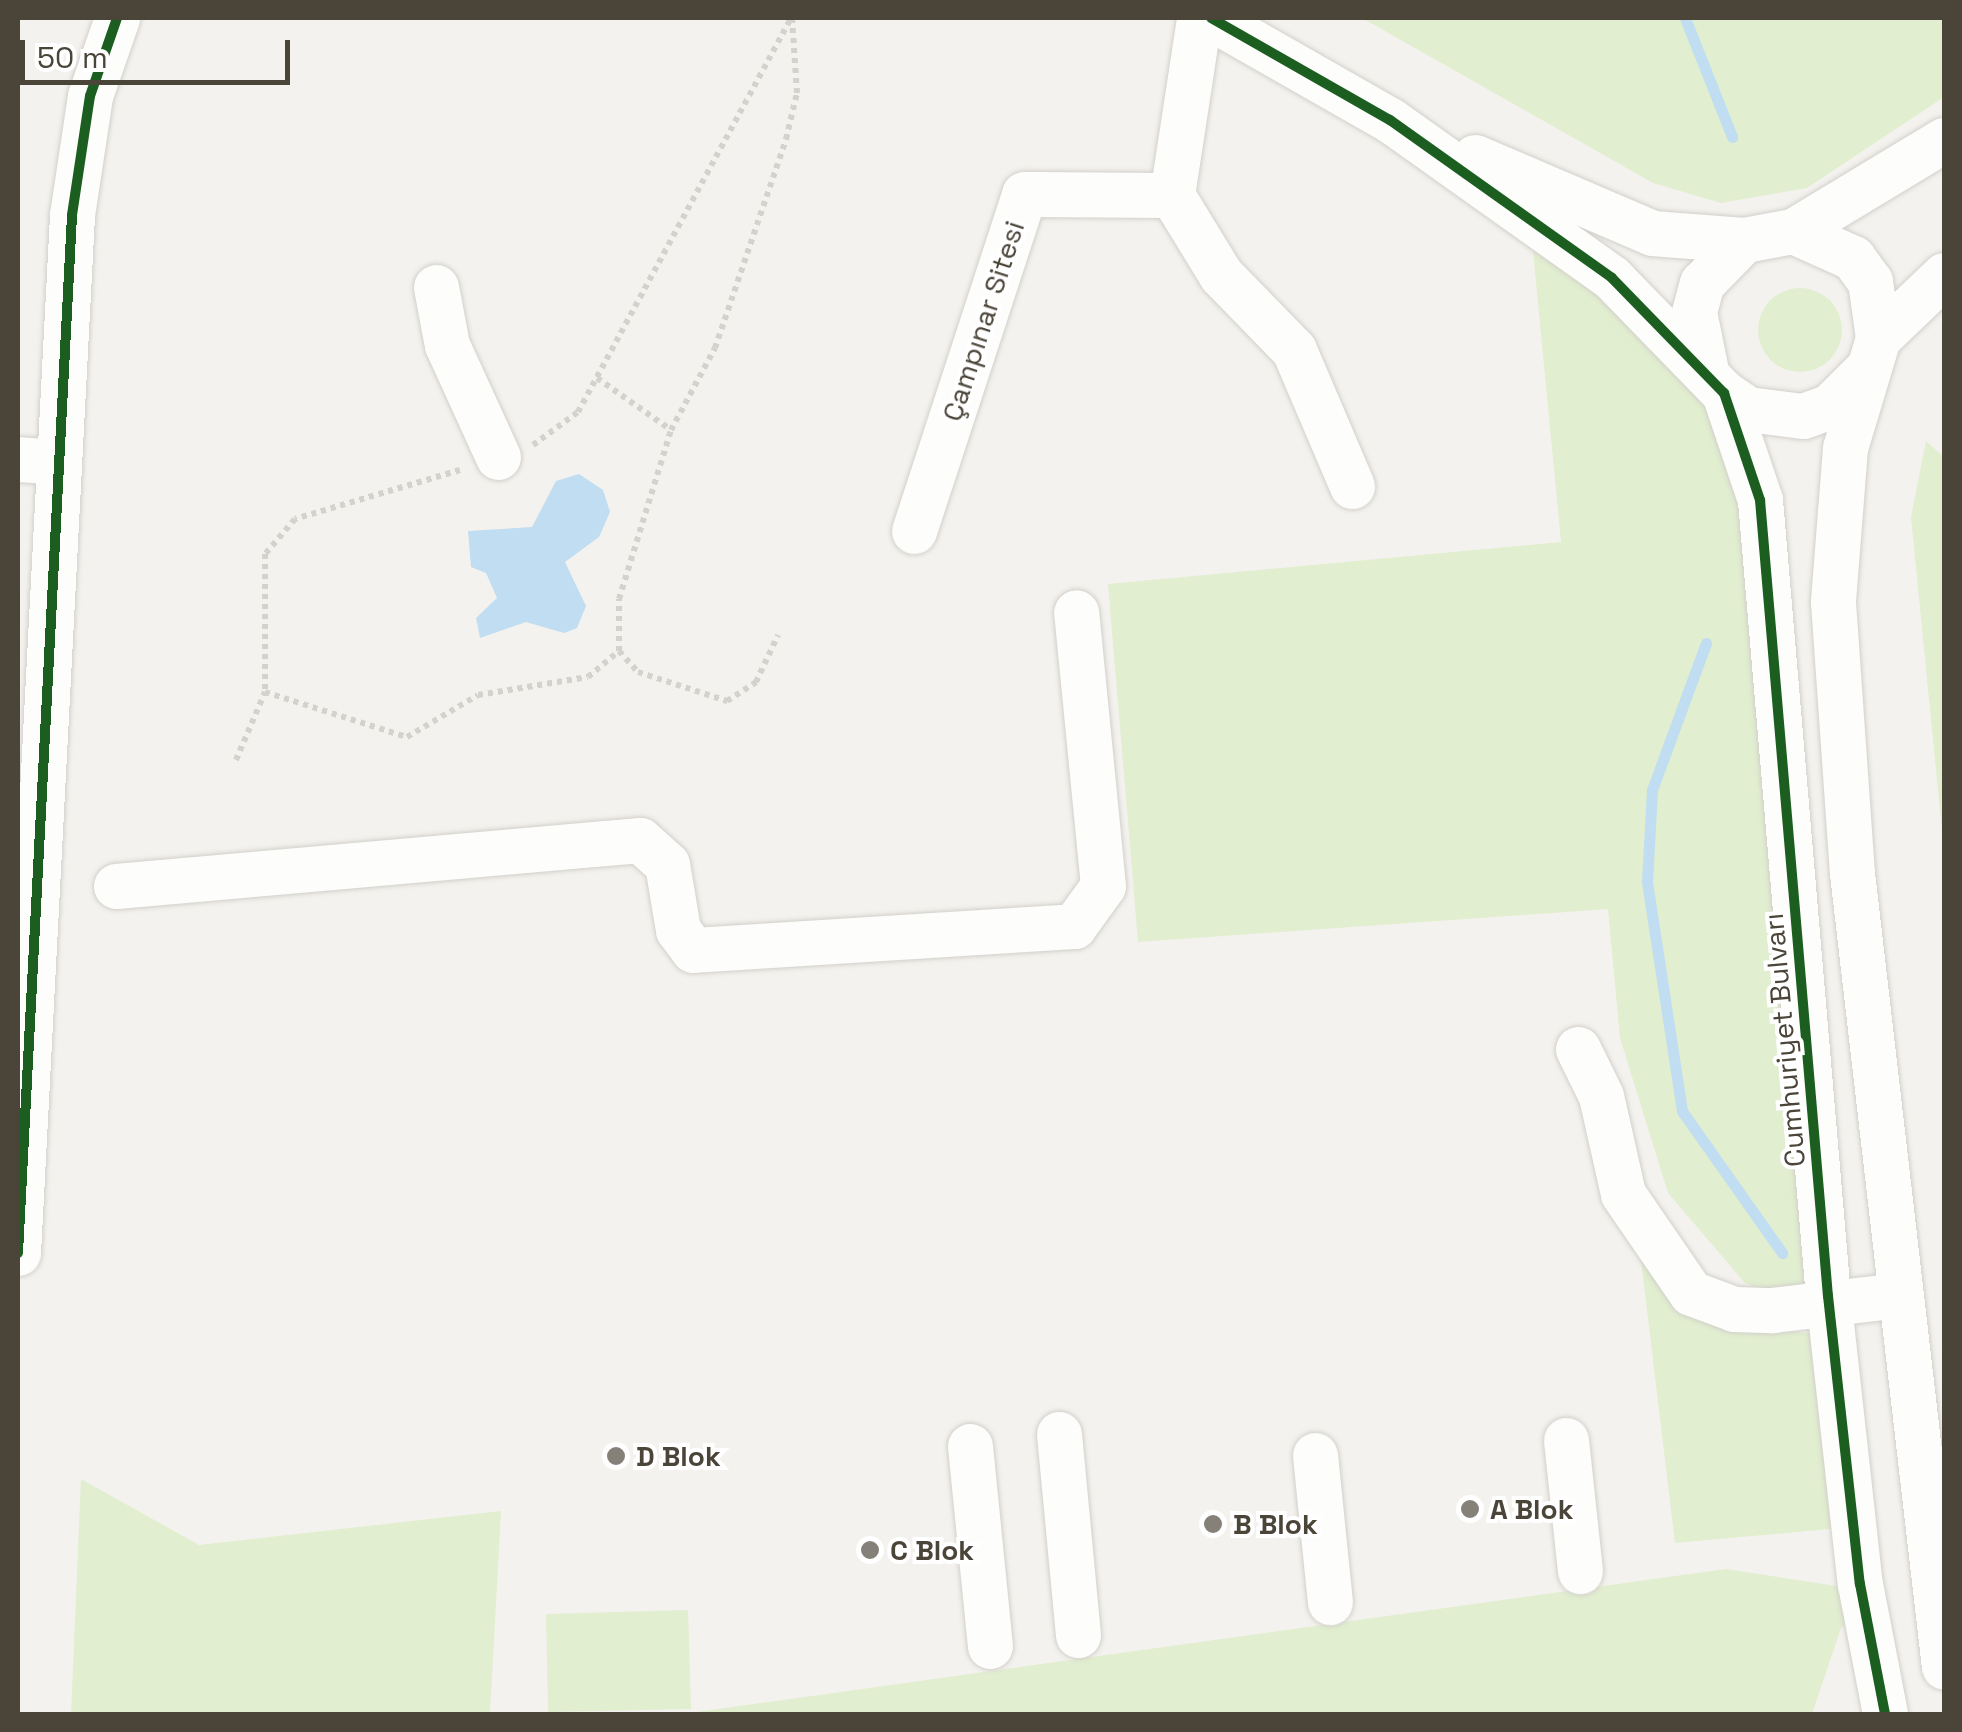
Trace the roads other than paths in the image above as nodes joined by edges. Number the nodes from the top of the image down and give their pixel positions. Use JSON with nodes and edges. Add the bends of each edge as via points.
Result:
{"nodes":[{"id":1,"x":117,"y":18,"type":"edge"},
{"id":2,"x":1198,"y":18,"type":"edge"},
{"id":3,"x":1211,"y":18,"type":"edge"},
{"id":4,"x":1390,"y":120,"type":"junction"},
{"id":5,"x":1944,"y":140,"type":"edge"},
{"id":6,"x":1172,"y":195,"type":"junction"},
{"id":7,"x":1793,"y":231,"type":"junction"},
{"id":8,"x":1744,"y":240,"type":"junction"},
{"id":9,"x":1944,"y":275,"type":"edge"},
{"id":10,"x":436,"y":287,"type":"dead end"},
{"id":11,"x":1874,"y":352,"type":"junction"},
{"id":12,"x":1715,"y":382,"type":"junction"},
{"id":13,"x":498,"y":457,"type":"road end"},
{"id":14,"x":38,"y":461,"type":"edge"},
{"id":15,"x":1352,"y":486,"type":"dead end"},
{"id":16,"x":914,"y":531,"type":"dead end"},
{"id":17,"x":1076,"y":612,"type":"dead end"},
{"id":18,"x":116,"y":886,"type":"dead end"},
{"id":19,"x":1578,"y":1049,"type":"dead end"},
{"id":20,"x":18,"y":1253,"type":"edge"},
{"id":21,"x":1899,"y":1294,"type":"junction"},
{"id":22,"x":1828,"y":1296,"type":"junction"},
{"id":23,"x":1059,"y":1434,"type":"dead end"},
{"id":24,"x":1566,"y":1440,"type":"dead end"},
{"id":25,"x":970,"y":1446,"type":"dead end"},
{"id":26,"x":1315,"y":1455,"type":"dead end"},
{"id":27,"x":1580,"y":1571,"type":"dead end"},
{"id":28,"x":1330,"y":1602,"type":"dead end"},
{"id":29,"x":1941,"y":1607,"type":"edge"},
{"id":30,"x":1864,"y":1613,"type":"junction"},
{"id":31,"x":1078,"y":1634,"type":"dead end"},
{"id":32,"x":990,"y":1646,"type":"dead end"},
{"id":33,"x":1944,"y":1667,"type":"edge"},
{"id":34,"x":1885,"y":1714,"type":"edge"}],
"edges":[{"from":1,"to":14,"type":"street","via":[[80,154]]},
{"from":2,"to":6,"type":"street"},
{"from":3,"to":4,"type":"street"},
{"from":4,"to":8,"type":"street","via":[[1652,234]]},
{"from":4,"to":12,"type":"street","via":[[1612,278]]},
{"from":5,"to":7,"type":"street"},
{"from":6,"to":15,"type":"street","via":[[1221,275],[1294,350]]},
{"from":6,"to":16,"type":"street","name":"Çampınar Sitesi","via":[[1024,194]]},
{"from":7,"to":8,"type":"street"},
{"from":7,"to":11,"type":"street","via":[[1852,258],[1870,282]]},
{"from":8,"to":12,"type":"street","via":[[1719,258],[1698,298],[1695,343]]},
{"from":9,"to":11,"type":"street"},
{"from":10,"to":13,"type":"street","via":[[447,345]]},
{"from":11,"to":12,"type":"street","via":[[1830,406],[1803,416],[1761,413]]},
{"from":11,"to":21,"type":"street","via":[[1842,465],[1833,602]]},
{"from":12,"to":22,"type":"street","name":"Cumhuriyet Bulvarı","via":[[1760,500]]},
{"from":14,"to":20,"type":"street"},
{"from":17,"to":18,"type":"street","via":[[1103,886],[1094,911],[1074,926],[693,950],[678,930],[667,864],[640,840]]},
{"from":19,"to":22,"type":"street","via":[[1601,1096],[1623,1194],[1691,1293],[1772,1310]]},
{"from":21,"to":22,"type":"street"},
{"from":21,"to":29,"type":"street"},
{"from":22,"to":30,"type":"street","name":"Cumhuriyet Bulvarı"},
{"from":23,"to":31,"type":"street"},
{"from":24,"to":27,"type":"street"},
{"from":25,"to":32,"type":"street"},
{"from":26,"to":28,"type":"street"},
{"from":29,"to":30,"type":"street"},
{"from":29,"to":33,"type":"street"},
{"from":30,"to":34,"type":"street","name":"Cumhuriyet Bulvarı"}]}
